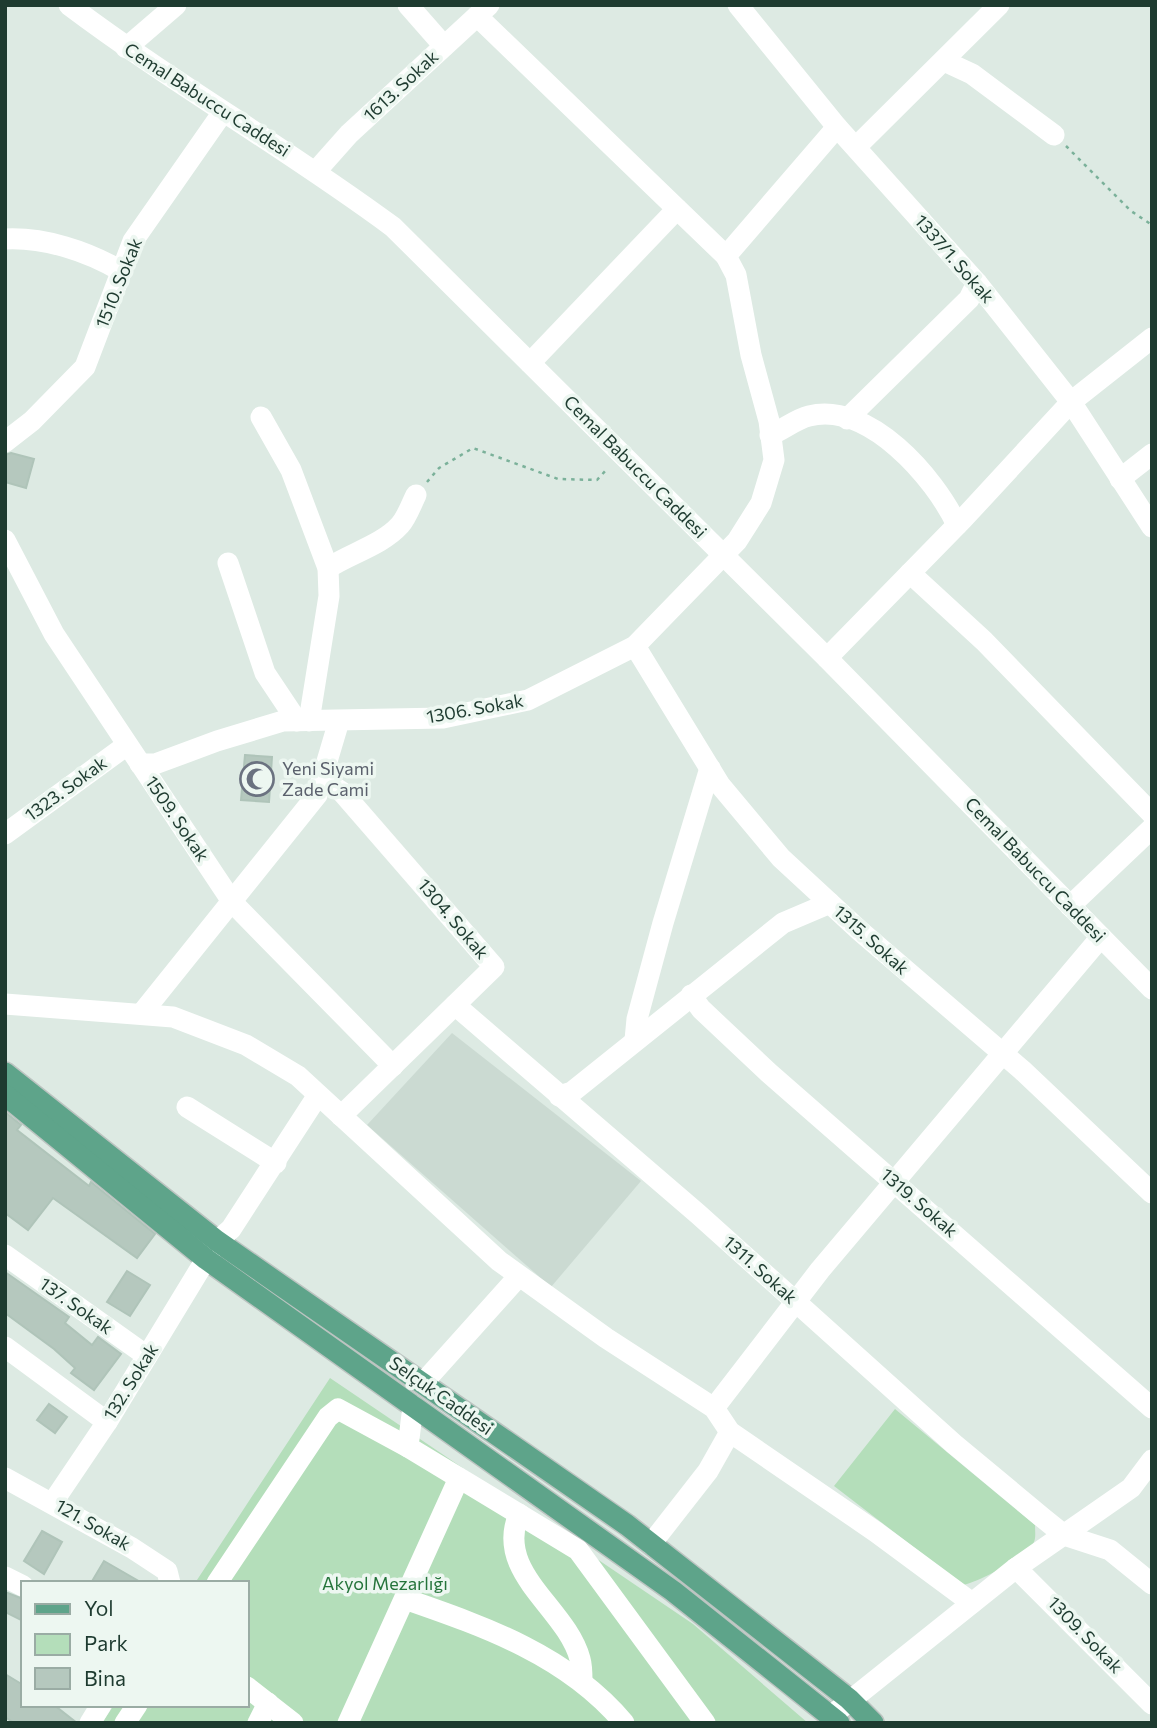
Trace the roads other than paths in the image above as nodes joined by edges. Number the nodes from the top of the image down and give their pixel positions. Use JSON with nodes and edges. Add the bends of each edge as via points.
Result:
{"nodes":[{"id":1,"x":69,"y":5,"type":"edge"},
{"id":2,"x":176,"y":5,"type":"edge"},
{"id":3,"x":408,"y":5,"type":"edge"},
{"id":4,"x":738,"y":5,"type":"edge"},
{"id":5,"x":999,"y":5,"type":"edge"},
{"id":6,"x":483,"y":10,"type":"edge"},
{"id":7,"x":444,"y":46,"type":"junction"},
{"id":8,"x":126,"y":48,"type":"junction"},
{"id":9,"x":944,"y":61,"type":"junction"},
{"id":10,"x":223,"y":112,"type":"junction"},
{"id":11,"x":837,"y":127,"type":"junction"},
{"id":12,"x":1054,"y":135,"type":"road end"},
{"id":13,"x":856,"y":148,"type":"junction"},
{"id":14,"x":317,"y":170,"type":"junction"},
{"id":15,"x":677,"y":209,"type":"junction"},
{"id":16,"x":5,"y":239,"type":"edge"},
{"id":17,"x":726,"y":256,"type":"junction"},
{"id":18,"x":121,"y":271,"type":"junction"},
{"id":19,"x":977,"y":283,"type":"junction"},
{"id":20,"x":1152,"y":338,"type":"edge"},
{"id":21,"x":530,"y":363,"type":"junction"},
{"id":22,"x":1072,"y":402,"type":"junction"},
{"id":23,"x":261,"y":417,"type":"dead end"},
{"id":24,"x":847,"y":419,"type":"junction"},
{"id":25,"x":771,"y":435,"type":"junction"},
{"id":26,"x":5,"y":442,"type":"edge"},
{"id":27,"x":1152,"y":454,"type":"edge"},
{"id":28,"x":1120,"y":480,"type":"junction"},
{"id":29,"x":416,"y":495,"type":"road end"},
{"id":30,"x":957,"y":525,"type":"junction"},
{"id":31,"x":1152,"y":527,"type":"edge"},
{"id":32,"x":5,"y":540,"type":"edge"},
{"id":33,"x":724,"y":554,"type":"junction"},
{"id":34,"x":228,"y":563,"type":"dead end"},
{"id":35,"x":328,"y":569,"type":"junction"},
{"id":36,"x":911,"y":573,"type":"junction"},
{"id":37,"x":635,"y":646,"type":"junction"},
{"id":38,"x":827,"y":657,"type":"junction"},
{"id":39,"x":303,"y":721,"type":"junction"},
{"id":40,"x":338,"y":721,"type":"junction"},
{"id":41,"x":127,"y":746,"type":"junction"},
{"id":42,"x":140,"y":764,"type":"junction"},
{"id":43,"x":710,"y":768,"type":"junction"},
{"id":44,"x":322,"y":779,"type":"junction"},
{"id":45,"x":1152,"y":814,"type":"edge"},
{"id":46,"x":1152,"y":828,"type":"edge"},
{"id":47,"x":5,"y":834,"type":"edge"},
{"id":48,"x":233,"y":903,"type":"junction"},
{"id":49,"x":830,"y":903,"type":"junction"},
{"id":50,"x":1070,"y":906,"type":"junction"},
{"id":51,"x":1101,"y":937,"type":"junction"},
{"id":52,"x":1152,"y":989,"type":"edge"},
{"id":53,"x":691,"y":995,"type":"junction"},
{"id":54,"x":5,"y":1004,"type":"edge"},
{"id":55,"x":455,"y":1005,"type":"junction"},
{"id":56,"x":142,"y":1013,"type":"junction"},
{"id":57,"x":635,"y":1041,"type":"junction"},
{"id":58,"x":1002,"y":1053,"type":"junction"},
{"id":59,"x":393,"y":1066,"type":"junction"},
{"id":60,"x":5,"y":1073,"type":"edge"},
{"id":61,"x":5,"y":1095,"type":"edge"},
{"id":62,"x":318,"y":1095,"type":"junction"},
{"id":63,"x":559,"y":1096,"type":"junction"},
{"id":64,"x":187,"y":1107,"type":"dead end"},
{"id":65,"x":341,"y":1116,"type":"junction"},
{"id":66,"x":276,"y":1163,"type":"junction"},
{"id":67,"x":895,"y":1182,"type":"junction"},
{"id":68,"x":1152,"y":1194,"type":"edge"},
{"id":69,"x":217,"y":1241,"type":"junction"},
{"id":70,"x":5,"y":1255,"type":"edge"},
{"id":71,"x":206,"y":1259,"type":"junction"},
{"id":72,"x":519,"y":1276,"type":"junction"},
{"id":73,"x":796,"y":1303,"type":"junction"},
{"id":74,"x":5,"y":1347,"type":"edge"},
{"id":75,"x":147,"y":1356,"type":"junction"},
{"id":76,"x":423,"y":1383,"type":"junction"},
{"id":77,"x":413,"y":1406,"type":"junction"},
{"id":78,"x":714,"y":1408,"type":"junction"},
{"id":79,"x":1152,"y":1408,"type":"edge"},
{"id":80,"x":107,"y":1422,"type":"junction"},
{"id":81,"x":730,"y":1432,"type":"junction"},
{"id":82,"x":408,"y":1447,"type":"junction"},
{"id":83,"x":1152,"y":1460,"type":"edge"},
{"id":84,"x":5,"y":1478,"type":"edge"},
{"id":85,"x":459,"y":1478,"type":"junction"},
{"id":86,"x":53,"y":1502,"type":"junction"},
{"id":87,"x":519,"y":1514,"type":"junction"},
{"id":88,"x":1064,"y":1535,"type":"junction"},
{"id":89,"x":651,"y":1544,"type":"junction"},
{"id":90,"x":1016,"y":1568,"type":"junction"},
{"id":91,"x":5,"y":1577,"type":"edge"},
{"id":92,"x":170,"y":1581,"type":"edge"},
{"id":93,"x":218,"y":1581,"type":"edge"},
{"id":94,"x":1152,"y":1584,"type":"edge"},
{"id":95,"x":21,"y":1585,"type":"edge"},
{"id":96,"x":405,"y":1599,"type":"junction"},
{"id":97,"x":972,"y":1603,"type":"junction"},
{"id":98,"x":582,"y":1681,"type":"junction"},
{"id":99,"x":248,"y":1687,"type":"edge"},
{"id":100,"x":849,"y":1699,"type":"junction"},
{"id":101,"x":268,"y":1703,"type":"junction"},
{"id":102,"x":1152,"y":1704,"type":"edge"},
{"id":103,"x":99,"y":1707,"type":"edge"},
{"id":104,"x":136,"y":1707,"type":"edge"},
{"id":105,"x":835,"y":1719,"type":"edge"},
{"id":106,"x":90,"y":1723,"type":"edge"},
{"id":107,"x":125,"y":1723,"type":"edge"},
{"id":108,"x":258,"y":1723,"type":"edge"},
{"id":109,"x":293,"y":1723,"type":"edge"},
{"id":110,"x":348,"y":1723,"type":"edge"},
{"id":111,"x":624,"y":1723,"type":"edge"},
{"id":112,"x":705,"y":1723,"type":"edge"},
{"id":113,"x":873,"y":1723,"type":"edge"}],
"edges":[{"from":1,"to":8,"type":"street","name":"Cemal Babuccu Caddesi"},
{"from":2,"to":8,"type":"street"},
{"from":3,"to":7,"type":"street"},
{"from":4,"to":11,"type":"street","name":"1337/1. Sokak"},
{"from":5,"to":9,"type":"street"},
{"from":6,"to":7,"type":"street","name":"1613. Sokak"},
{"from":6,"to":15,"type":"street"},
{"from":7,"to":14,"type":"street","name":"1613. Sokak"},
{"from":8,"to":10,"type":"street","name":"Cemal Babuccu Caddesi"},
{"from":9,"to":12,"type":"street","via":[[972,74]]},
{"from":9,"to":13,"type":"street"},
{"from":10,"to":14,"type":"street","name":"Cemal Babuccu Caddesi"},
{"from":10,"to":18,"type":"street","name":"1510. Sokak","via":[[133,241]]},
{"from":11,"to":13,"type":"street","name":"1337/1. Sokak"},
{"from":11,"to":17,"type":"street"},
{"from":13,"to":19,"type":"street","name":"1337/1. Sokak"},
{"from":14,"to":21,"type":"street","name":"Cemal Babuccu Caddesi","via":[[393,227]]},
{"from":15,"to":17,"type":"street"},
{"from":15,"to":21,"type":"street"},
{"from":16,"to":18,"type":"street","via":[[55,244]]},
{"from":17,"to":25,"type":"street","name":"1306. Sokak","via":[[736,275]]},
{"from":18,"to":26,"type":"street","name":"1510. Sokak","via":[[85,367]]},
{"from":19,"to":22,"type":"street","name":"1337/1. Sokak"},
{"from":19,"to":24,"type":"street","via":[[969,299]]},
{"from":20,"to":22,"type":"street"},
{"from":21,"to":33,"type":"street","name":"Cemal Babuccu Caddesi"},
{"from":22,"to":28,"type":"street","name":"1337/1. Sokak"},
{"from":22,"to":30,"type":"street"},
{"from":23,"to":35,"type":"street","via":[[291,470]]},
{"from":24,"to":25,"type":"street","via":[[809,416]]},
{"from":24,"to":30,"type":"street","via":[[876,430],[907,456]]},
{"from":25,"to":33,"type":"street","name":"1306. Sokak","via":[[774,460],[761,503]]},
{"from":27,"to":28,"type":"street"},
{"from":28,"to":31,"type":"street","name":"1337/1. Sokak"},
{"from":29,"to":35,"type":"street","via":[[402,524],[381,541]]},
{"from":30,"to":36,"type":"street"},
{"from":32,"to":41,"type":"street","name":"1509. Sokak","via":[[54,634]]},
{"from":33,"to":37,"type":"street","name":"1306. Sokak"},
{"from":33,"to":38,"type":"street","name":"Cemal Babuccu Caddesi"},
{"from":34,"to":39,"type":"street","via":[[265,673]]},
{"from":35,"to":39,"type":"street","via":[[329,596]]},
{"from":36,"to":38,"type":"street"},
{"from":36,"to":45,"type":"street","via":[[1002,659]]},
{"from":37,"to":40,"type":"street","name":"1306. Sokak","via":[[528,700],[443,718]]},
{"from":37,"to":43,"type":"street","name":"1315. Sokak"},
{"from":38,"to":50,"type":"street","name":"Cemal Babuccu Caddesi"},
{"from":39,"to":40,"type":"street","name":"1306. Sokak"},
{"from":39,"to":42,"type":"street","name":"1306. Sokak","via":[[283,721],[155,764]]},
{"from":40,"to":44,"type":"street"},
{"from":41,"to":42,"type":"street","name":"1509. Sokak"},
{"from":41,"to":47,"type":"street","name":"1323. Sokak"},
{"from":42,"to":48,"type":"street","name":"1509. Sokak"},
{"from":43,"to":49,"type":"street","name":"1315. Sokak","via":[[781,858]]},
{"from":43,"to":57,"type":"street","via":[[663,923]]},
{"from":44,"to":48,"type":"street","via":[[317,796]]},
{"from":44,"to":55,"type":"street","name":"1304. Sokak","via":[[342,792],[494,967]]},
{"from":46,"to":50,"type":"street"},
{"from":48,"to":56,"type":"street"},
{"from":48,"to":59,"type":"street","name":"1509. Sokak"},
{"from":49,"to":53,"type":"street","via":[[783,923]]},
{"from":49,"to":58,"type":"street","name":"1315. Sokak"},
{"from":50,"to":51,"type":"street","name":"Cemal Babuccu Caddesi"},
{"from":51,"to":52,"type":"street","name":"Cemal Babuccu Caddesi"},
{"from":51,"to":58,"type":"street"},
{"from":53,"to":57,"type":"street"},
{"from":53,"to":67,"type":"street","name":"1319. Sokak","via":[[769,1073]]},
{"from":54,"to":56,"type":"street"},
{"from":55,"to":59,"type":"street","name":"1304. Sokak"},
{"from":55,"to":63,"type":"street","name":"1311. Sokak"},
{"from":56,"to":62,"type":"street","via":[[173,1017],[246,1045],[298,1076]]},
{"from":57,"to":63,"type":"street","via":[[572,1093]]},
{"from":58,"to":67,"type":"street"},
{"from":58,"to":68,"type":"street","name":"1315. Sokak"},
{"from":59,"to":65,"type":"street","name":"1304. Sokak"},
{"from":60,"to":69,"type":"main road","name":"Selçuk Caddesi"},
{"from":61,"to":71,"type":"main road"},
{"from":62,"to":65,"type":"street"},
{"from":62,"to":66,"type":"street","name":"132. Sokak"},
{"from":63,"to":73,"type":"street","name":"1311. Sokak"},
{"from":64,"to":66,"type":"street"},
{"from":65,"to":72,"type":"street"},
{"from":66,"to":69,"type":"street","name":"132. Sokak","via":[[231,1229]]},
{"from":67,"to":73,"type":"street"},
{"from":67,"to":79,"type":"street","name":"1319. Sokak"},
{"from":69,"to":71,"type":"street","name":"132. Sokak"},
{"from":69,"to":76,"type":"main road","name":"Selçuk Caddesi"},
{"from":70,"to":75,"type":"street","name":"137. Sokak"},
{"from":71,"to":75,"type":"street","name":"132. Sokak"},
{"from":71,"to":77,"type":"main road"},
{"from":72,"to":76,"type":"street"},
{"from":72,"to":78,"type":"street"},
{"from":73,"to":78,"type":"street"},
{"from":73,"to":88,"type":"street","name":"1311. Sokak"},
{"from":74,"to":80,"type":"street"},
{"from":75,"to":80,"type":"street","name":"132. Sokak"},
{"from":76,"to":89,"type":"main road","name":"Selçuk Caddesi"},
{"from":77,"to":82,"type":"street"},
{"from":77,"to":105,"type":"main road","via":[[673,1591]]},
{"from":78,"to":81,"type":"street"},
{"from":80,"to":86,"type":"street","name":"132. Sokak"},
{"from":81,"to":89,"type":"street","via":[[708,1471]]},
{"from":81,"to":97,"type":"street"},
{"from":82,"to":85,"type":"street"},
{"from":82,"to":93,"type":"street","via":[[338,1409],[327,1417]]},
{"from":83,"to":88,"type":"street","via":[[1130,1488]]},
{"from":84,"to":86,"type":"street","name":"121. Sokak"},
{"from":85,"to":87,"type":"street"},
{"from":85,"to":96,"type":"street"},
{"from":86,"to":92,"type":"street","name":"121. Sokak","via":[[167,1571]]},
{"from":87,"to":98,"type":"street","via":[[512,1530],[517,1559],[580,1658]]},
{"from":87,"to":112,"type":"street","via":[[578,1550]]},
{"from":88,"to":90,"type":"street"},
{"from":88,"to":94,"type":"street","via":[[1110,1550]]},
{"from":89,"to":100,"type":"main road","name":"Selçuk Caddesi"},
{"from":90,"to":97,"type":"street"},
{"from":90,"to":102,"type":"street","name":"1309. Sokak"},
{"from":91,"to":95,"type":"street"},
{"from":96,"to":98,"type":"street","via":[[480,1625]]},
{"from":96,"to":110,"type":"street"},
{"from":97,"to":100,"type":"street"},
{"from":98,"to":111,"type":"street"},
{"from":99,"to":101,"type":"street"},
{"from":100,"to":105,"type":"street"},
{"from":100,"to":113,"type":"main road","name":"Selçuk Caddesi"},
{"from":101,"to":108,"type":"street"},
{"from":101,"to":109,"type":"street"},
{"from":103,"to":106,"type":"street"},
{"from":104,"to":107,"type":"street"}]}
